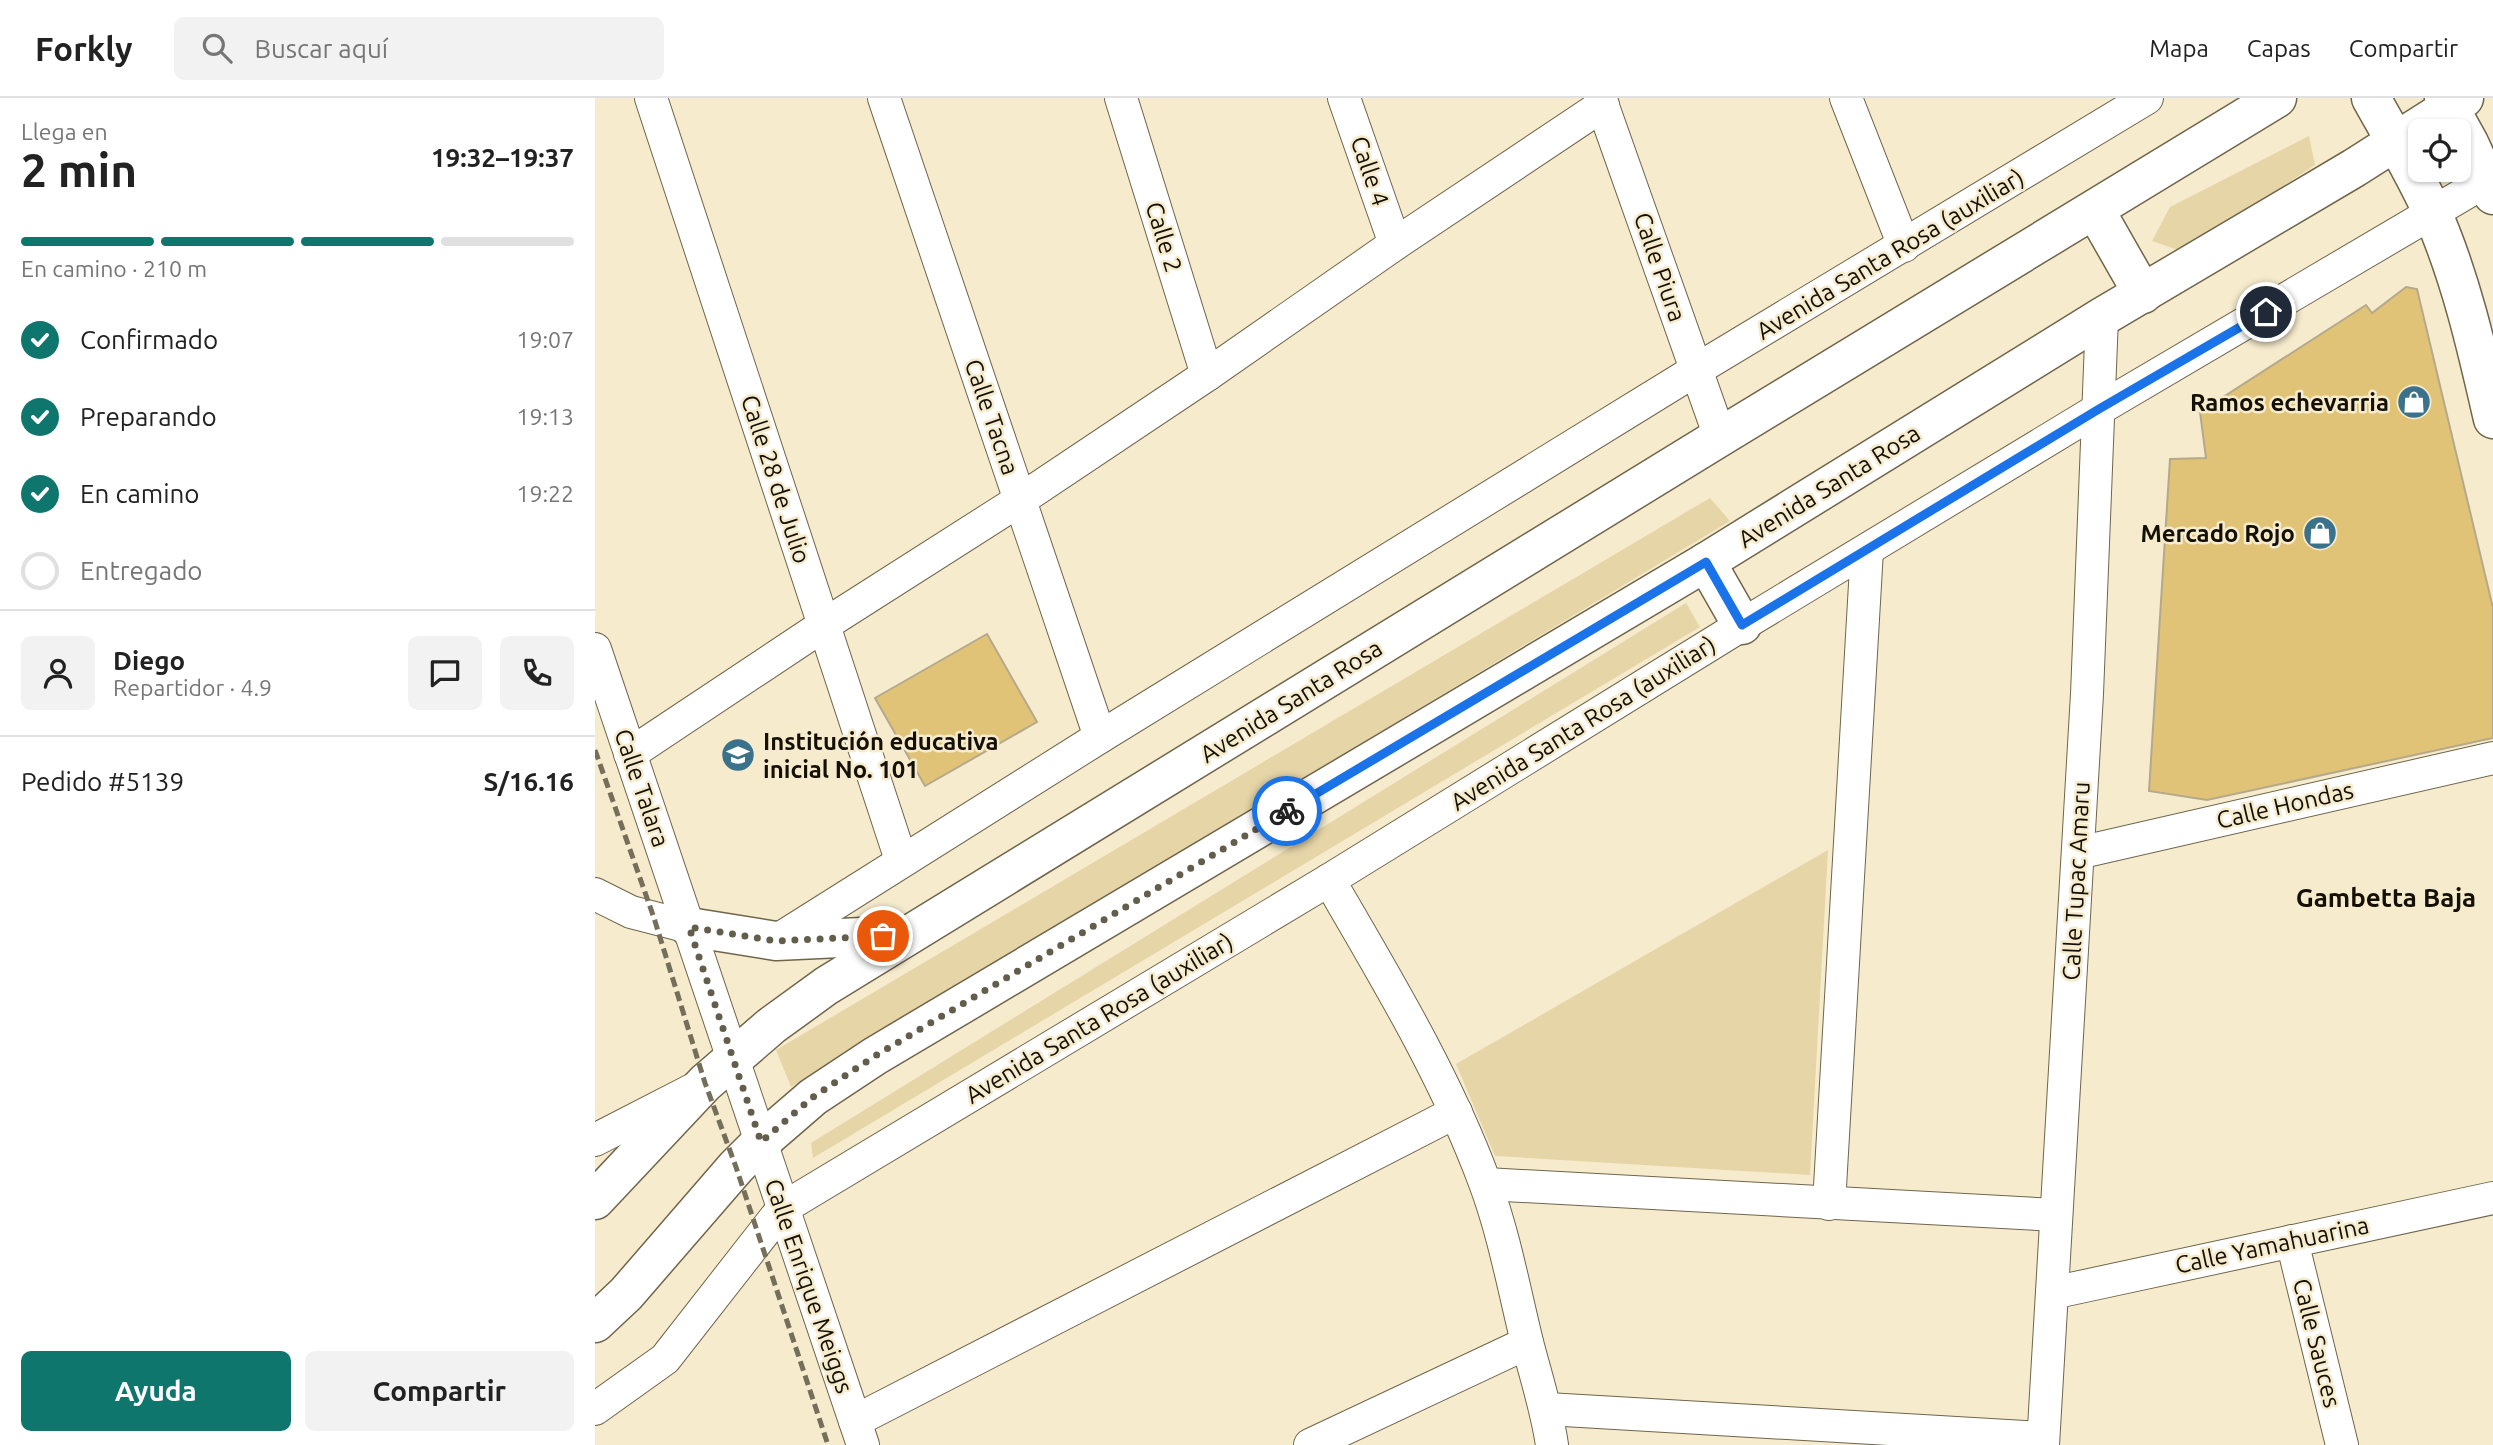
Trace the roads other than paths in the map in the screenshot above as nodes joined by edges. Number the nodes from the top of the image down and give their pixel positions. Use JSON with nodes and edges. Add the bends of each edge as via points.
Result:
{"nodes":[{"id":1,"x":651,"y":98,"type":"edge"},
{"id":2,"x":884,"y":98,"type":"edge"},
{"id":3,"x":1121,"y":98,"type":"edge"},
{"id":4,"x":1345,"y":98,"type":"edge"},
{"id":5,"x":1846,"y":98,"type":"edge"},
{"id":6,"x":2147,"y":98,"type":"edge"},
{"id":7,"x":2277,"y":98,"type":"edge"},
{"id":8,"x":2371,"y":98,"type":"edge"},
{"id":9,"x":2453,"y":101,"type":"edge"},
{"id":10,"x":1602,"y":102,"type":"edge"},
{"id":11,"x":2106,"y":108,"type":"edge"},
{"id":12,"x":2395,"y":141,"type":"junction"},
{"id":13,"x":2491,"y":184,"type":"edge"},
{"id":14,"x":2095,"y":210,"type":"junction"},
{"id":15,"x":2433,"y":213,"type":"junction"},
{"id":16,"x":1395,"y":244,"type":"junction"},
{"id":17,"x":1904,"y":246,"type":"junction"},
{"id":18,"x":2143,"y":295,"type":"junction"},
{"id":19,"x":2102,"y":317,"type":"junction"},
{"id":20,"x":1696,"y":370,"type":"junction"},
{"id":21,"x":1207,"y":375,"type":"junction"},
{"id":22,"x":2099,"y":409,"type":"junction"},
{"id":23,"x":2493,"y":419,"type":"edge"},
{"id":24,"x":1720,"y":437,"type":"junction"},
{"id":25,"x":1020,"y":500,"type":"junction"},
{"id":26,"x":1867,"y":550,"type":"junction"},
{"id":27,"x":1706,"y":562,"type":"junction"},
{"id":28,"x":824,"y":625,"type":"junction"},
{"id":29,"x":1742,"y":625,"type":"junction"},
{"id":30,"x":595,"y":649,"type":"edge"},
{"id":31,"x":1100,"y":737,"type":"junction"},
{"id":32,"x":630,"y":754,"type":"junction"},
{"id":33,"x":2493,"y":758,"type":"edge"},
{"id":34,"x":2078,"y":853,"type":"junction"},
{"id":35,"x":901,"y":860,"type":"junction"},
{"id":36,"x":1329,"y":880,"type":"junction"},
{"id":37,"x":595,"y":894,"type":"edge"},
{"id":38,"x":689,"y":927,"type":"junction"},
{"id":39,"x":910,"y":935,"type":"junction"},
{"id":40,"x":776,"y":941,"type":"junction"},
{"id":41,"x":719,"y":1071,"type":"junction"},
{"id":42,"x":1455,"y":1112,"type":"junction"},
{"id":43,"x":595,"y":1140,"type":"edge"},
{"id":44,"x":761,"y":1142,"type":"junction"},
{"id":45,"x":1486,"y":1184,"type":"junction"},
{"id":46,"x":2493,"y":1198,"type":"edge"},
{"id":47,"x":595,"y":1200,"type":"edge"},
{"id":48,"x":1829,"y":1204,"type":"junction"},
{"id":49,"x":783,"y":1208,"type":"junction"},
{"id":50,"x":2056,"y":1215,"type":"junction"},
{"id":51,"x":2292,"y":1241,"type":"junction"},
{"id":52,"x":2052,"y":1293,"type":"junction"},
{"id":53,"x":595,"y":1323,"type":"edge"},
{"id":54,"x":1527,"y":1343,"type":"junction"},
{"id":55,"x":595,"y":1409,"type":"edge"},
{"id":56,"x":1546,"y":1409,"type":"junction"},
{"id":57,"x":859,"y":1433,"type":"edge"},
{"id":58,"x":2043,"y":1441,"type":"edge"},
{"id":59,"x":1310,"y":1445,"type":"edge"},
{"id":60,"x":1552,"y":1445,"type":"edge"},
{"id":61,"x":2341,"y":1445,"type":"edge"}],
"edges":[{"from":1,"to":28,"type":"street","name":"Calle 28 de Julio"},
{"from":2,"to":25,"type":"street","name":"Calle Tacna"},
{"from":3,"to":21,"type":"street","name":"Calle 2"},
{"from":4,"to":16,"type":"street","name":"Calle 4"},
{"from":5,"to":17,"type":"street"},
{"from":6,"to":11,"type":"street","name":"Avenida Santa Rosa (auxiliar)"},
{"from":7,"to":14,"type":"main road","name":"Avenida Santa Rosa"},
{"from":8,"to":12,"type":"main road"},
{"from":9,"to":12,"type":"main road","name":"Avenida Santa Rosa"},
{"from":9,"to":13,"type":"main road"},
{"from":10,"to":16,"type":"street"},
{"from":10,"to":20,"type":"street","name":"Calle Piura"},
{"from":11,"to":17,"type":"street","name":"Avenida Santa Rosa (auxiliar)"},
{"from":12,"to":15,"type":"main road"},
{"from":12,"to":18,"type":"main road","name":"Avenida Santa Rosa"},
{"from":13,"to":15,"type":"street","name":"Avenida Santa Rosa (auxiliar)"},
{"from":14,"to":18,"type":"main road"},
{"from":14,"to":24,"type":"main road","name":"Avenida Santa Rosa"},
{"from":15,"to":22,"type":"street","name":"Avenida Santa Rosa (auxiliar)"},
{"from":15,"to":23,"type":"main road","via":[[2473,334]]},
{"from":16,"to":21,"type":"street"},
{"from":17,"to":20,"type":"street","name":"Avenida Santa Rosa (auxiliar)"},
{"from":18,"to":19,"type":"main road","name":"Avenida Santa Rosa"},
{"from":19,"to":22,"type":"street","name":"Calle Tupac Amaru"},
{"from":19,"to":27,"type":"main road","name":"Avenida Santa Rosa"},
{"from":20,"to":24,"type":"street","name":"Calle Piura"},
{"from":20,"to":31,"type":"street","name":"Avenida Santa Rosa (auxiliar)"},
{"from":21,"to":25,"type":"street"},
{"from":22,"to":26,"type":"street","name":"Avenida Santa Rosa (auxiliar)"},
{"from":22,"to":34,"type":"street","name":"Calle Tupac Amaru"},
{"from":24,"to":39,"type":"main road","name":"Avenida Santa Rosa"},
{"from":25,"to":28,"type":"street"},
{"from":25,"to":31,"type":"street","name":"Calle Tacna"},
{"from":26,"to":29,"type":"street","name":"Avenida Santa Rosa (auxiliar)"},
{"from":26,"to":48,"type":"street"},
{"from":27,"to":29,"type":"main road"},
{"from":27,"to":44,"type":"main road","name":"Avenida Santa Rosa","via":[[875,1056],[813,1097]]},
{"from":28,"to":32,"type":"street"},
{"from":28,"to":35,"type":"street","name":"Calle 28 de Julio"},
{"from":29,"to":36,"type":"street","name":"Avenida Santa Rosa (auxiliar)"},
{"from":30,"to":32,"type":"street","name":"Calle Talara"},
{"from":31,"to":35,"type":"street","name":"Avenida Santa Rosa (auxiliar)"},
{"from":32,"to":38,"type":"street","name":"Calle Talara"},
{"from":33,"to":34,"type":"street","name":"Calle Hondas"},
{"from":34,"to":50,"type":"street","name":"Calle Tupac Amaru"},
{"from":35,"to":40,"type":"street","name":"Avenida Santa Rosa (auxiliar)"},
{"from":36,"to":42,"type":"street"},
{"from":36,"to":49,"type":"street","name":"Avenida Santa Rosa (auxiliar)"},
{"from":37,"to":38,"type":"street","via":[[631,912]]},
{"from":38,"to":40,"type":"main road"},
{"from":38,"to":41,"type":"street","name":"Calle Enrique Meiggs"},
{"from":39,"to":40,"type":"main road"},
{"from":39,"to":41,"type":"main road","name":"Avenida Santa Rosa","via":[[826,986]]},
{"from":41,"to":43,"type":"street"},
{"from":41,"to":44,"type":"street","name":"Calle Enrique Meiggs"},
{"from":41,"to":47,"type":"main road","name":"Avenida Santa Rosa"},
{"from":42,"to":45,"type":"street"},
{"from":42,"to":57,"type":"street"},
{"from":44,"to":49,"type":"street","name":"Calle Enrique Meiggs"},
{"from":44,"to":53,"type":"main road","name":"Avenida Santa Rosa"},
{"from":45,"to":48,"type":"street"},
{"from":45,"to":54,"type":"street"},
{"from":46,"to":51,"type":"street","name":"Calle Yamahuarina"},
{"from":48,"to":50,"type":"street"},
{"from":49,"to":55,"type":"street","via":[[664,1359]]},
{"from":49,"to":57,"type":"street","name":"Calle Enrique Meiggs"},
{"from":50,"to":52,"type":"street","name":"Calle Tupac Amaru"},
{"from":51,"to":52,"type":"street","name":"Calle Yamahuarina"},
{"from":51,"to":61,"type":"street","name":"Calle Sauces"},
{"from":52,"to":58,"type":"street","name":"Calle Tupac Amaru"},
{"from":54,"to":56,"type":"street"},
{"from":54,"to":59,"type":"street"},
{"from":56,"to":58,"type":"street"},
{"from":56,"to":60,"type":"street"}]}
